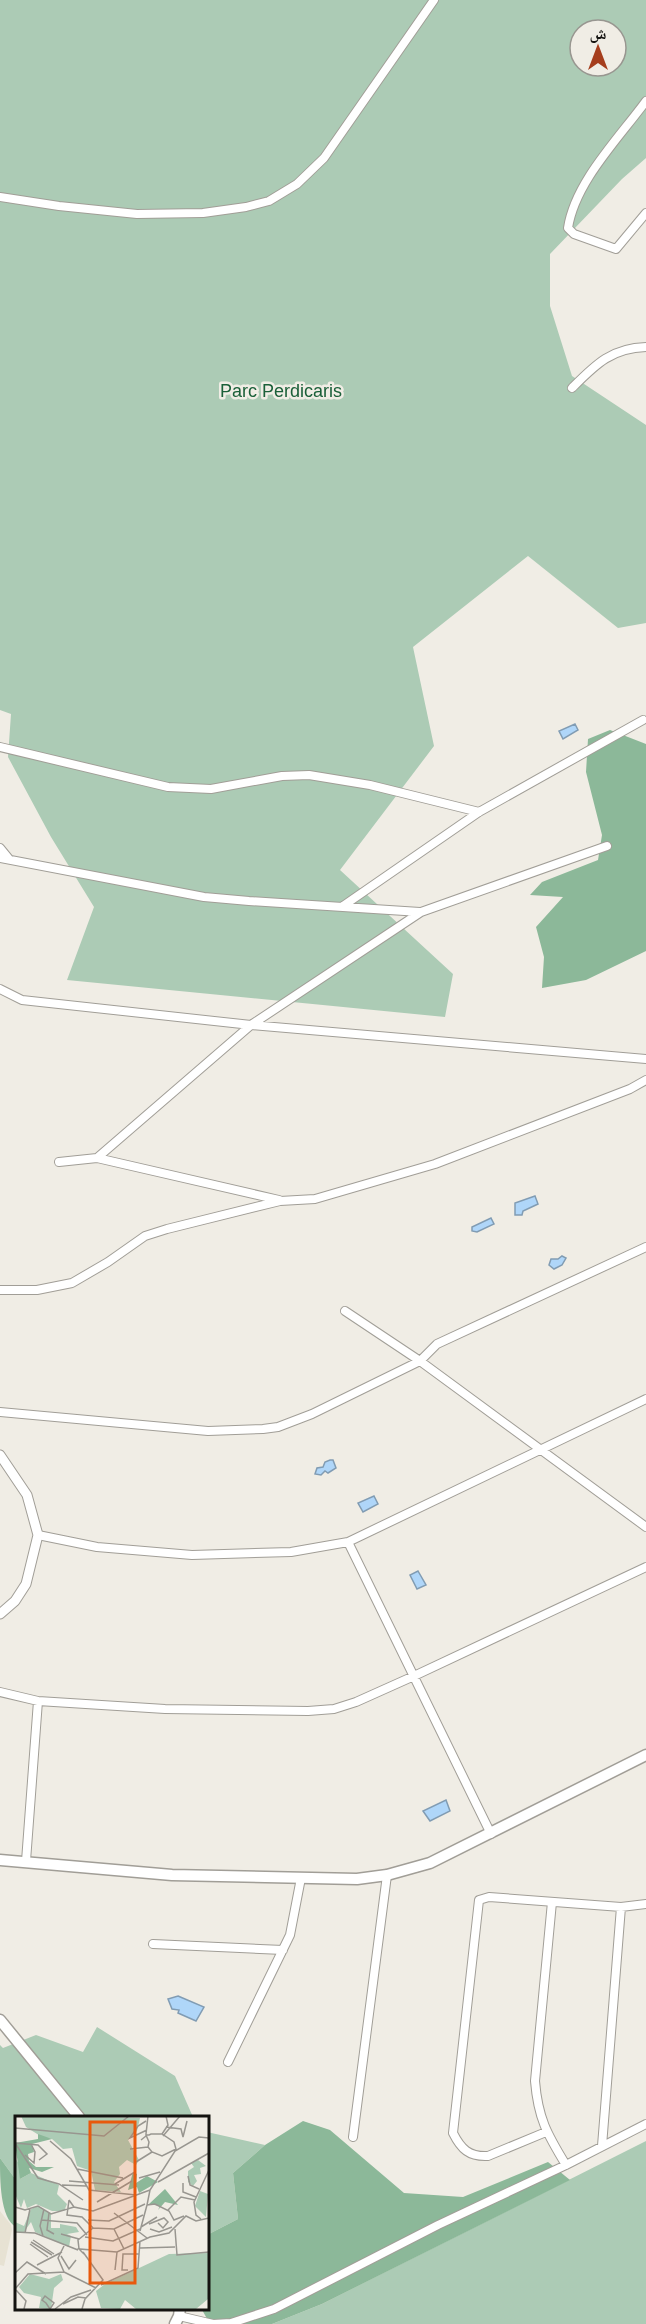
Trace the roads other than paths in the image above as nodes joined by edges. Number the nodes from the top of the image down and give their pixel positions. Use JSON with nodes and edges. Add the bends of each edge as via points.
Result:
{"nodes":[{"id":1,"x":434,"y":0,"type":"edge"},
{"id":2,"x":646,"y":101,"type":"edge"},
{"id":3,"x":0,"y":197,"type":"edge"},
{"id":4,"x":646,"y":213,"type":"edge"},
{"id":5,"x":646,"y":347,"type":"edge"},
{"id":6,"x":572,"y":388,"type":"dead end"},
{"id":7,"x":643,"y":720,"type":"dead end"},
{"id":8,"x":0,"y":747,"type":"edge"},
{"id":9,"x":479,"y":812,"type":"junction"},
{"id":10,"x":607,"y":846,"type":"dead end"},
{"id":11,"x":0,"y":848,"type":"edge"},
{"id":12,"x":4,"y":859,"type":"edge"},
{"id":13,"x":343,"y":906,"type":"junction"},
{"id":14,"x":421,"y":912,"type":"junction"},
{"id":15,"x":0,"y":989,"type":"edge"},
{"id":16,"x":251,"y":1025,"type":"junction"},
{"id":17,"x":646,"y":1059,"type":"edge"},
{"id":18,"x":646,"y":1080,"type":"edge"},
{"id":19,"x":97,"y":1158,"type":"junction"},
{"id":20,"x":59,"y":1162,"type":"dead end"},
{"id":21,"x":280,"y":1201,"type":"junction"},
{"id":22,"x":646,"y":1247,"type":"edge"},
{"id":23,"x":0,"y":1290,"type":"edge"},
{"id":24,"x":345,"y":1311,"type":"dead end"},
{"id":25,"x":420,"y":1360,"type":"junction"},
{"id":26,"x":646,"y":1399,"type":"edge"},
{"id":27,"x":0,"y":1412,"type":"edge"},
{"id":28,"x":542,"y":1448,"type":"junction"},
{"id":29,"x":0,"y":1455,"type":"edge"},
{"id":30,"x":646,"y":1527,"type":"edge"},
{"id":31,"x":38,"y":1535,"type":"junction"},
{"id":32,"x":348,"y":1542,"type":"junction"},
{"id":33,"x":646,"y":1567,"type":"edge"},
{"id":34,"x":0,"y":1614,"type":"edge"},
{"id":35,"x":414,"y":1676,"type":"junction"},
{"id":36,"x":0,"y":1692,"type":"edge"},
{"id":37,"x":38,"y":1701,"type":"junction"},
{"id":38,"x":646,"y":1755,"type":"edge"},
{"id":39,"x":491,"y":1834,"type":"junction"},
{"id":40,"x":0,"y":1860,"type":"edge"},
{"id":41,"x":26,"y":1861,"type":"junction"},
{"id":42,"x":387,"y":1875,"type":"junction"},
{"id":43,"x":301,"y":1878,"type":"junction"},
{"id":44,"x":552,"y":1902,"type":"junction"},
{"id":45,"x":646,"y":1904,"type":"edge"},
{"id":46,"x":621,"y":1907,"type":"junction"},
{"id":47,"x":153,"y":1944,"type":"dead end"},
{"id":48,"x":283,"y":1950,"type":"junction"},
{"id":49,"x":0,"y":2020,"type":"edge"},
{"id":50,"x":228,"y":2062,"type":"dead end"},
{"id":51,"x":78,"y":2116,"type":"edge"},
{"id":52,"x":646,"y":2124,"type":"edge"},
{"id":53,"x":546,"y":2132,"type":"junction"},
{"id":54,"x":353,"y":2138,"type":"dead end"},
{"id":55,"x":602,"y":2145,"type":"junction"},
{"id":56,"x":566,"y":2165,"type":"junction"},
{"id":57,"x":178,"y":2316,"type":"edge"},
{"id":58,"x":213,"y":2324,"type":"edge"}],
"edges":[{"from":1,"to":3,"type":"street","via":[[324,158],[297,184],[269,201],[203,213],[137,214]]},
{"from":2,"to":4,"type":"street","via":[[594,168],[568,228],[574,234],[616,249]]},
{"from":5,"to":6,"type":"street","via":[[606,357]]},
{"from":7,"to":9,"type":"street"},
{"from":8,"to":9,"type":"street","via":[[168,787],[211,789],[309,775],[370,785]]},
{"from":9,"to":13,"type":"street"},
{"from":10,"to":14,"type":"street"},
{"from":11,"to":12,"type":"street"},
{"from":12,"to":13,"type":"street","via":[[204,897]]},
{"from":13,"to":14,"type":"street"},
{"from":14,"to":16,"type":"street"},
{"from":15,"to":16,"type":"street","via":[[22,1000]]},
{"from":16,"to":17,"type":"street"},
{"from":16,"to":19,"type":"street"},
{"from":18,"to":21,"type":"street","via":[[435,1164],[315,1199]]},
{"from":19,"to":20,"type":"street"},
{"from":19,"to":21,"type":"street"},
{"from":21,"to":23,"type":"street","via":[[145,1236],[72,1283],[37,1290]]},
{"from":22,"to":25,"type":"street","via":[[437,1344]]},
{"from":24,"to":25,"type":"street"},
{"from":25,"to":27,"type":"street","via":[[312,1414],[263,1429],[208,1431]]},
{"from":25,"to":28,"type":"street"},
{"from":26,"to":28,"type":"street"},
{"from":28,"to":30,"type":"street"},
{"from":28,"to":32,"type":"street"},
{"from":29,"to":31,"type":"street","via":[[27,1495]]},
{"from":31,"to":32,"type":"street","via":[[97,1548],[192,1555],[291,1552]]},
{"from":31,"to":34,"type":"street","via":[[26,1584],[15,1602]]},
{"from":32,"to":35,"type":"street"},
{"from":33,"to":35,"type":"street"},
{"from":35,"to":37,"type":"street","via":[[356,1702],[308,1712]]},
{"from":35,"to":39,"type":"street"},
{"from":36,"to":37,"type":"street"},
{"from":37,"to":41,"type":"street"},
{"from":38,"to":39,"type":"main road"},
{"from":39,"to":42,"type":"main road","via":[[430,1863]]},
{"from":40,"to":41,"type":"main road"},
{"from":41,"to":43,"type":"main road","via":[[172,1875]]},
{"from":42,"to":43,"type":"main road"},
{"from":42,"to":54,"type":"street"},
{"from":43,"to":48,"type":"street","via":[[290,1935]]},
{"from":44,"to":46,"type":"street"},
{"from":44,"to":53,"type":"street","via":[[536,2081],[537,2106]]},
{"from":44,"to":53,"type":"street","via":[[489,1897],[479,1900],[453,2133],[462,2149],[488,2156]]},
{"from":45,"to":46,"type":"street"},
{"from":46,"to":55,"type":"street"},
{"from":47,"to":48,"type":"street"},
{"from":48,"to":50,"type":"street"},
{"from":49,"to":51,"type":"main road"},
{"from":52,"to":55,"type":"street"},
{"from":53,"to":56,"type":"street"},
{"from":55,"to":56,"type":"street"},
{"from":56,"to":58,"type":"street","via":[[274,2309],[231,2323]]},
{"from":57,"to":58,"type":"street"}]}
